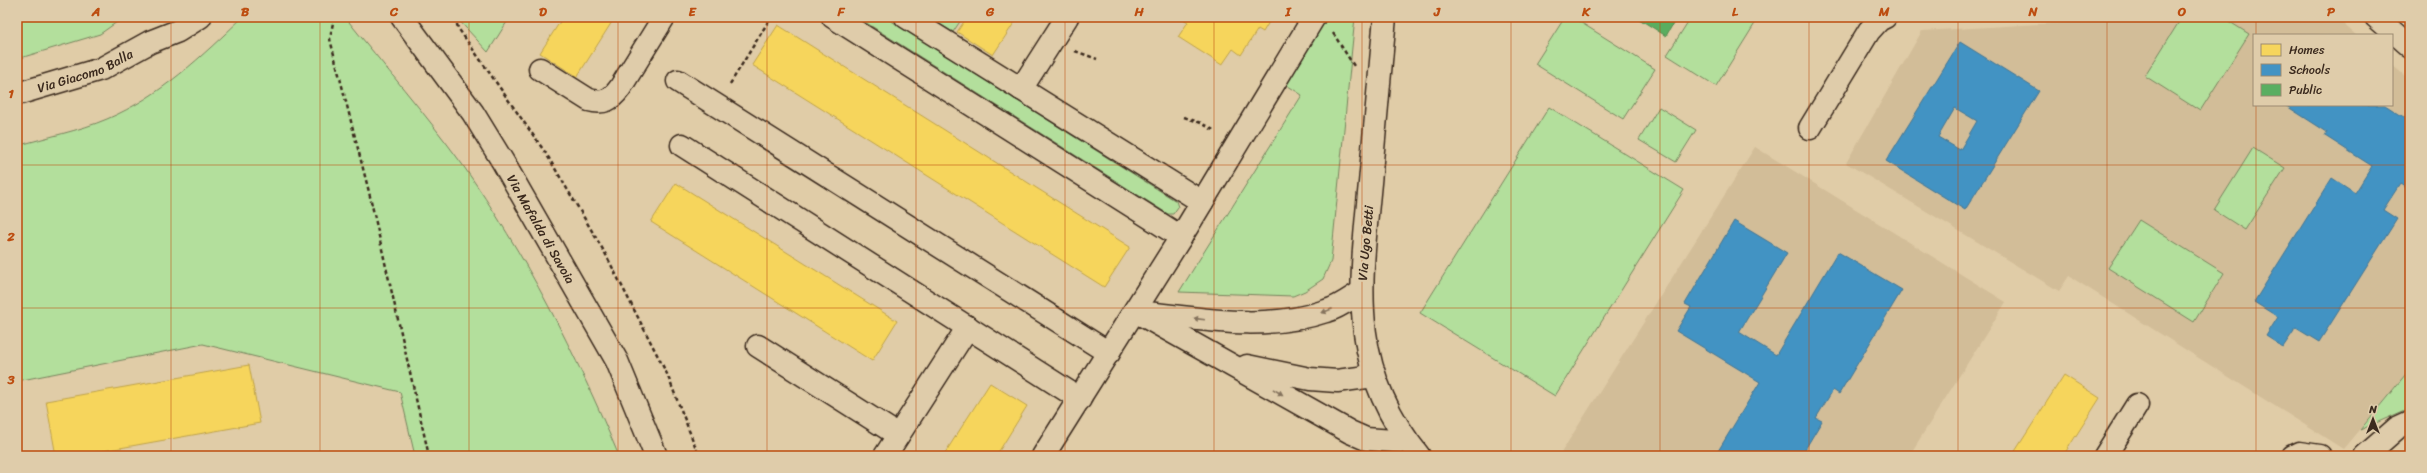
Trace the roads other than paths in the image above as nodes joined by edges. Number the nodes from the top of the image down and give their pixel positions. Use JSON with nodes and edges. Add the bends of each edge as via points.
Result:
{"nodes":[{"id":1,"x":168,"y":17,"type":"edge"},
{"id":2,"x":200,"y":17,"type":"edge"},
{"id":3,"x":402,"y":17,"type":"edge"},
{"id":4,"x":664,"y":17,"type":"edge"},
{"id":5,"x":833,"y":17,"type":"edge"},
{"id":6,"x":906,"y":17,"type":"edge"},
{"id":7,"x":1067,"y":17,"type":"edge"},
{"id":8,"x":1385,"y":17,"type":"edge"},
{"id":9,"x":1885,"y":17,"type":"edge"},
{"id":10,"x":2376,"y":17,"type":"edge"},
{"id":11,"x":1322,"y":23,"type":"edge"},
{"id":12,"x":150,"y":42,"type":"junction"},
{"id":13,"x":2410,"y":47,"type":"edge"},
{"id":14,"x":540,"y":69,"type":"dead end"},
{"id":15,"x":678,"y":81,"type":"dead end"},
{"id":16,"x":1022,"y":89,"type":"junction"},
{"id":17,"x":17,"y":94,"type":"edge"},
{"id":18,"x":1810,"y":128,"type":"dead end"},
{"id":19,"x":682,"y":144,"type":"dead end"},
{"id":20,"x":1202,"y":202,"type":"junction"},
{"id":21,"x":1181,"y":236,"type":"junction"},
{"id":22,"x":1361,"y":292,"type":"junction"},
{"id":23,"x":1135,"y":311,"type":"junction"},
{"id":24,"x":968,"y":327,"type":"junction"},
{"id":25,"x":758,"y":346,"type":"dead end"},
{"id":26,"x":1109,"y":353,"type":"junction"},
{"id":27,"x":1220,"y":357,"type":"junction"},
{"id":28,"x":1374,"y":376,"type":"junction"},
{"id":29,"x":1080,"y":399,"type":"junction"},
{"id":30,"x":2136,"y":405,"type":"dead end"},
{"id":31,"x":2410,"y":422,"type":"edge"},
{"id":32,"x":898,"y":435,"type":"junction"},
{"id":33,"x":1409,"y":451,"type":"edge"},
{"id":34,"x":656,"y":456,"type":"edge"},
{"id":35,"x":885,"y":456,"type":"edge"},
{"id":36,"x":1043,"y":456,"type":"edge"},
{"id":37,"x":2105,"y":456,"type":"edge"},
{"id":38,"x":2293,"y":456,"type":"edge"},
{"id":39,"x":2320,"y":456,"type":"edge"},
{"id":40,"x":2365,"y":456,"type":"edge"}],
"edges":[{"from":1,"to":12,"type":"street","name":"Via Giacomo Balla"},
{"from":2,"to":12,"type":"street","name":"Via Giacomo Balla","via":[[178,31]]},
{"from":3,"to":34,"type":"street","name":"Via Mafalda di Savoia","via":[[473,113],[503,162],[618,362]]},
{"from":4,"to":14,"type":"street","via":[[620,88],[606,102],[589,100]]},
{"from":5,"to":21,"type":"street"},
{"from":6,"to":16,"type":"street"},
{"from":7,"to":16,"type":"street"},
{"from":8,"to":22,"type":"street","name":"Via Ugo Betti"},
{"from":9,"to":18,"type":"street","via":[[1869,31]]},
{"from":10,"to":13,"type":"street"},
{"from":11,"to":20,"type":"street"},
{"from":12,"to":17,"type":"street","name":"Via Giacomo Balla","via":[[100,69]]},
{"from":15,"to":26,"type":"street"},
{"from":16,"to":20,"type":"street"},
{"from":19,"to":24,"type":"street"},
{"from":20,"to":21,"type":"street"},
{"from":21,"to":23,"type":"street"},
{"from":22,"to":23,"type":"street","one_way":true,"via":[[1328,311],[1284,322],[1230,323]]},
{"from":22,"to":28,"type":"street","name":"Via Ugo Betti","via":[[1366,344]]},
{"from":23,"to":26,"type":"street"},
{"from":23,"to":27,"type":"street"},
{"from":24,"to":29,"type":"street"},
{"from":24,"to":32,"type":"street"},
{"from":25,"to":32,"type":"street"},
{"from":26,"to":29,"type":"street"},
{"from":27,"to":28,"type":"street","via":[[1251,367],[1310,379],[1337,381]]},
{"from":27,"to":33,"type":"street","one_way":true,"via":[[1294,402],[1355,434]]},
{"from":28,"to":33,"type":"street","name":"Via Ugo Betti"},
{"from":29,"to":36,"type":"street"},
{"from":30,"to":37,"type":"street"},
{"from":31,"to":40,"type":"street","via":[[2397,428]]},
{"from":32,"to":35,"type":"street"},
{"from":38,"to":39,"type":"street"}]}
